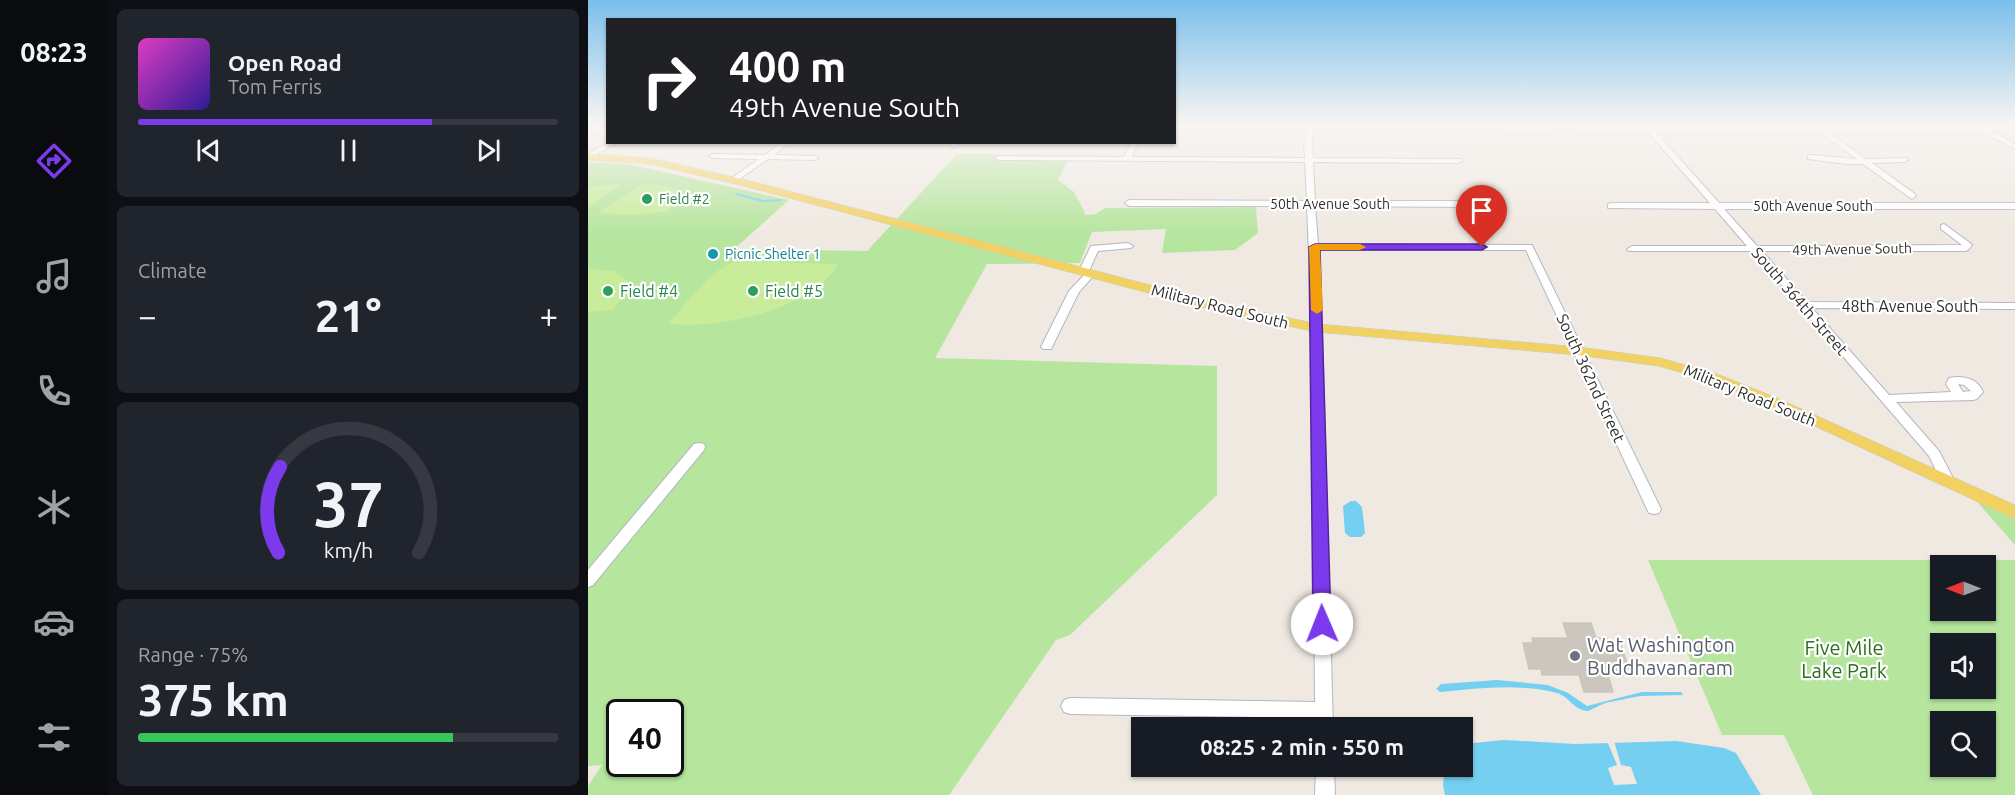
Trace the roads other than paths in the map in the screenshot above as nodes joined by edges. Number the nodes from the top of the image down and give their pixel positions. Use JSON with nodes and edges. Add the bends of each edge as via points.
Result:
{"nodes":[{"id":1,"x":645,"y":161,"type":"edge"},
{"id":2,"x":763,"y":161,"type":"edge"},
{"id":3,"x":1310,"y":161,"type":"edge"},
{"id":4,"x":1678,"y":161,"type":"edge"},
{"id":5,"x":1863,"y":161,"type":"edge"},
{"id":6,"x":735,"y":180,"type":"junction"},
{"id":7,"x":1912,"y":196,"type":"dead end"},
{"id":8,"x":1129,"y":203,"type":"dead end"},
{"id":9,"x":1313,"y":204,"type":"junction"},
{"id":10,"x":1467,"y":204,"type":"dead end"},
{"id":11,"x":1611,"y":206,"type":"dead end"},
{"id":12,"x":1718,"y":206,"type":"junction"},
{"id":13,"x":2015,"y":206,"type":"edge"},
{"id":14,"x":1944,"y":228,"type":"dead end"},
{"id":15,"x":1128,"y":246,"type":"dead end"},
{"id":16,"x":1315,"y":247,"type":"junction"},
{"id":17,"x":1632,"y":249,"type":"dead end"},
{"id":18,"x":1756,"y":250,"type":"junction"},
{"id":19,"x":1087,"y":272,"type":"junction"},
{"id":20,"x":1804,"y":305,"type":"junction"},
{"id":21,"x":2015,"y":306,"type":"edge"},
{"id":22,"x":1317,"y":328,"type":"junction"},
{"id":23,"x":1047,"y":347,"type":"dead end"},
{"id":24,"x":1578,"y":351,"type":"junction"},
{"id":25,"x":1959,"y":396,"type":"dead end"},
{"id":26,"x":1886,"y":399,"type":"junction"},
{"id":27,"x":699,"y":447,"type":"dead end"},
{"id":28,"x":1948,"y":482,"type":"junction"},
{"id":29,"x":1654,"y":509,"type":"dead end"},
{"id":30,"x":2015,"y":512,"type":"edge"},
{"id":31,"x":588,"y":581,"type":"edge"},
{"id":32,"x":1070,"y":706,"type":"dead end"},
{"id":33,"x":1285,"y":717,"type":"edge"},
{"id":34,"x":1324,"y":717,"type":"edge"},
{"id":35,"x":1325,"y":777,"type":"edge"},
{"id":36,"x":1325,"y":795,"type":"edge"}],
"edges":[{"from":1,"to":6,"type":"main road","name":"Military Road South"},
{"from":2,"to":6,"type":"street"},
{"from":3,"to":9,"type":"street"},
{"from":4,"to":12,"type":"street","name":"South 364th Street"},
{"from":5,"to":7,"type":"street"},
{"from":6,"to":19,"type":"main road","name":"Military Road South"},
{"from":8,"to":9,"type":"street","name":"50th Avenue South"},
{"from":9,"to":10,"type":"street","name":"50th Avenue South"},
{"from":9,"to":16,"type":"street"},
{"from":11,"to":12,"type":"street","name":"50th Avenue South"},
{"from":12,"to":13,"type":"street","name":"50th Avenue South"},
{"from":12,"to":18,"type":"street","name":"South 364th Street"},
{"from":14,"to":18,"type":"street","name":"49th Avenue South","via":[[1965,243],[1965,248]]},
{"from":15,"to":19,"type":"street","via":[[1094,248]]},
{"from":16,"to":22,"type":"street"},
{"from":16,"to":24,"type":"street","name":"South 362nd Street","via":[[1529,247]]},
{"from":17,"to":18,"type":"street","name":"49th Avenue South"},
{"from":18,"to":20,"type":"street","name":"South 364th Street"},
{"from":19,"to":22,"type":"main road","name":"Military Road South","via":[[1222,308]]},
{"from":19,"to":23,"type":"street"},
{"from":20,"to":21,"type":"street","name":"48th Avenue South"},
{"from":20,"to":26,"type":"street","name":"South 364th Street"},
{"from":22,"to":24,"type":"main road","name":"Military Road South"},
{"from":22,"to":34,"type":"street"},
{"from":24,"to":28,"type":"main road","name":"Military Road South","via":[[1660,362],[1712,377]]},
{"from":24,"to":29,"type":"street","name":"South 362nd Street"},
{"from":25,"to":26,"type":"street"},
{"from":26,"to":28,"type":"street","name":"South 364th Street","via":[[1934,454]]},
{"from":27,"to":31,"type":"street"},
{"from":28,"to":30,"type":"main road","name":"Military Road South"},
{"from":32,"to":33,"type":"street"},
{"from":35,"to":36,"type":"street"}]}
